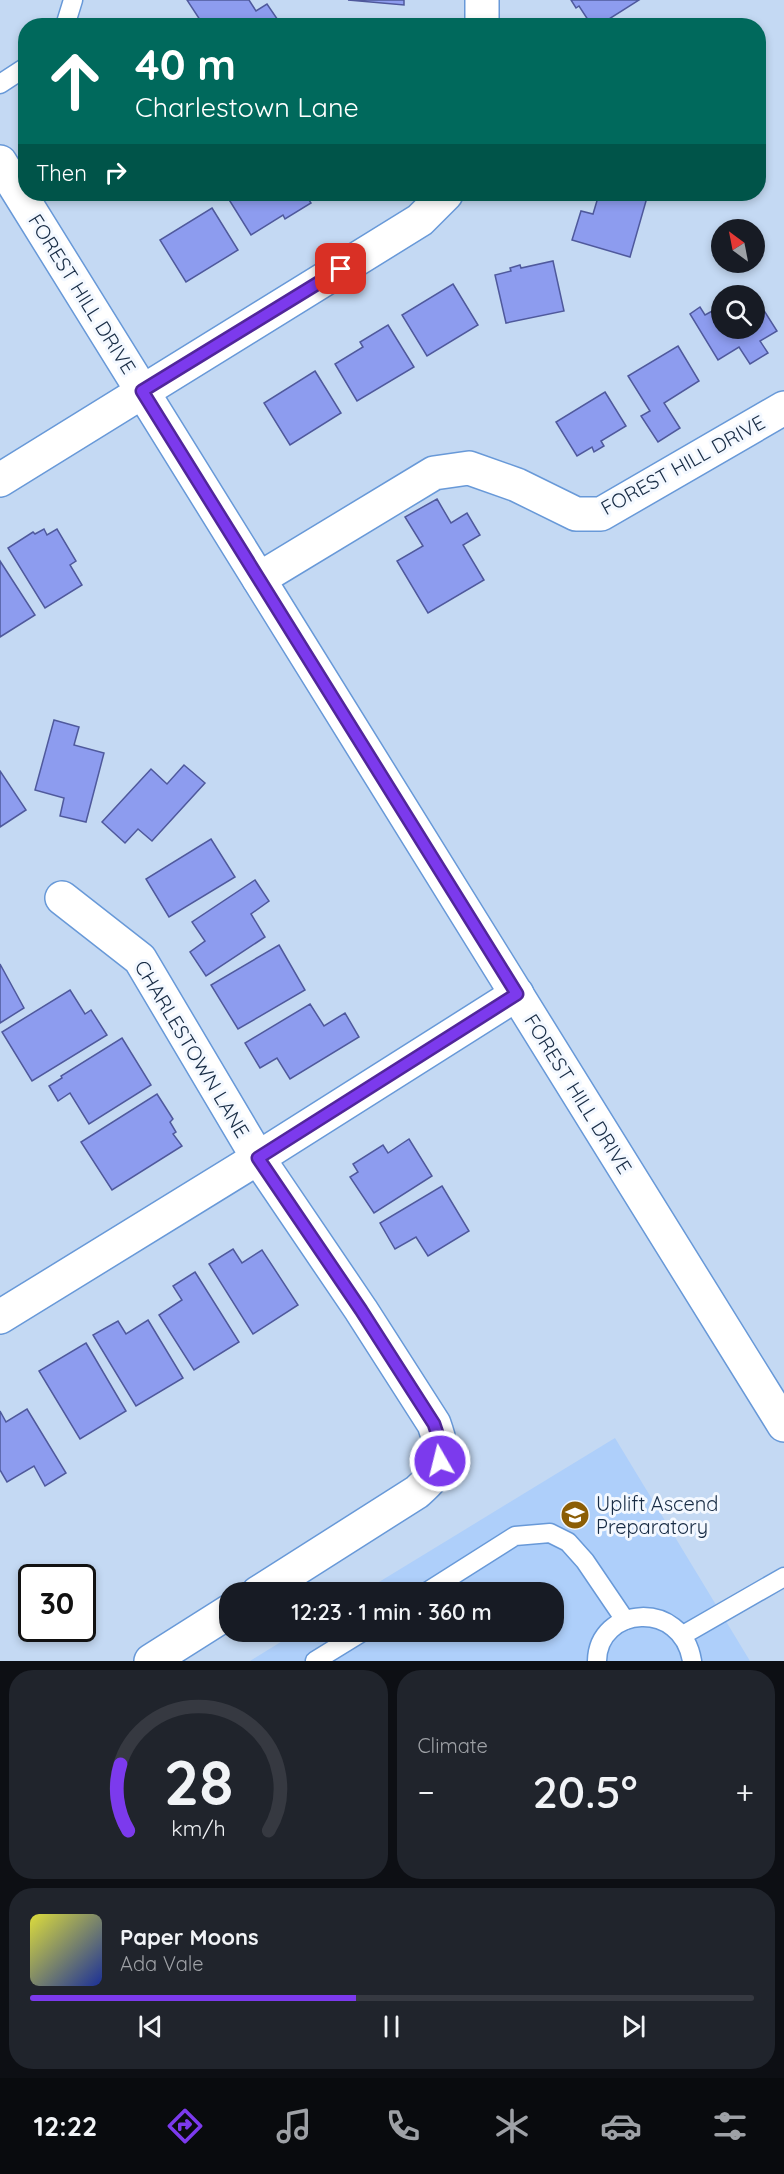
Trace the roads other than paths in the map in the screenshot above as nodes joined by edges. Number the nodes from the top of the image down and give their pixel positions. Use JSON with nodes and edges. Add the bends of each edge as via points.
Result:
{"nodes":[{"id":1,"x":73,"y":0,"type":"edge"},
{"id":2,"x":482,"y":0,"type":"edge"},
{"id":3,"x":67,"y":18,"type":"edge"},
{"id":4,"x":482,"y":18,"type":"edge"},
{"id":5,"x":18,"y":72,"type":"edge"},
{"id":6,"x":0,"y":84,"type":"edge"},
{"id":7,"x":0,"y":162,"type":"edge"},
{"id":8,"x":18,"y":191,"type":"edge"},
{"id":9,"x":24,"y":201,"type":"edge"},
{"id":10,"x":439,"y":201,"type":"edge"},
{"id":11,"x":142,"y":391,"type":"junction"},
{"id":12,"x":784,"y":408,"type":"edge"},
{"id":13,"x":0,"y":480,"type":"edge"},
{"id":14,"x":259,"y":579,"type":"junction"},
{"id":15,"x":62,"y":898,"type":"dead end"},
{"id":16,"x":517,"y":994,"type":"junction"},
{"id":17,"x":258,"y":1158,"type":"junction"},
{"id":18,"x":0,"y":1317,"type":"edge"},
{"id":19,"x":784,"y":1425,"type":"edge"},
{"id":20,"x":784,"y":1577,"type":"edge"},
{"id":21,"x":275,"y":1582,"type":"edge"},
{"id":22,"x":442,"y":1582,"type":"edge"},
{"id":23,"x":219,"y":1618,"type":"edge"},
{"id":24,"x":625,"y":1620,"type":"junction"},
{"id":25,"x":683,"y":1635,"type":"junction"},
{"id":26,"x":346,"y":1642,"type":"edge"},
{"id":27,"x":151,"y":1661,"type":"edge"},
{"id":28,"x":315,"y":1661,"type":"edge"},
{"id":29,"x":597,"y":1661,"type":"edge"},
{"id":30,"x":692,"y":1661,"type":"edge"}],
"edges":[{"from":1,"to":3,"type":"lane"},
{"from":2,"to":4,"type":"street"},
{"from":5,"to":6,"type":"lane"},
{"from":7,"to":8,"type":"street","name":"FOREST HILL DRIVE"},
{"from":9,"to":11,"type":"street","name":"FOREST HILL DRIVE"},
{"from":10,"to":11,"type":"street","via":[[420,220]]},
{"from":11,"to":13,"type":"street"},
{"from":11,"to":14,"type":"street","name":"FOREST HILL DRIVE"},
{"from":12,"to":14,"type":"street","name":"FOREST HILL DRIVE","via":[[602,514],[576,514],[517,484],[469,468],[434,473]]},
{"from":14,"to":16,"type":"street","name":"FOREST HILL DRIVE"},
{"from":15,"to":17,"type":"street","name":"CHARLESTOWN LANE","via":[[140,958]]},
{"from":16,"to":17,"type":"street"},
{"from":16,"to":19,"type":"street","name":"FOREST HILL DRIVE"},
{"from":17,"to":18,"type":"street"},
{"from":17,"to":21,"type":"street","name":"CHARLESTOWN LANE","via":[[361,1310],[434,1424],[440,1442],[440,1461],[434,1477],[417,1492]]},
{"from":20,"to":25,"type":"lane"},
{"from":22,"to":24,"type":"lane","via":[[515,1536],[550,1533],[568,1542],[585,1561]]},
{"from":23,"to":27,"type":"street"},
{"from":24,"to":25,"type":"lane","via":[[657,1618]]},
{"from":24,"to":29,"type":"lane","via":[[602,1641]]},
{"from":25,"to":30,"type":"lane"},
{"from":26,"to":28,"type":"lane"}]}
